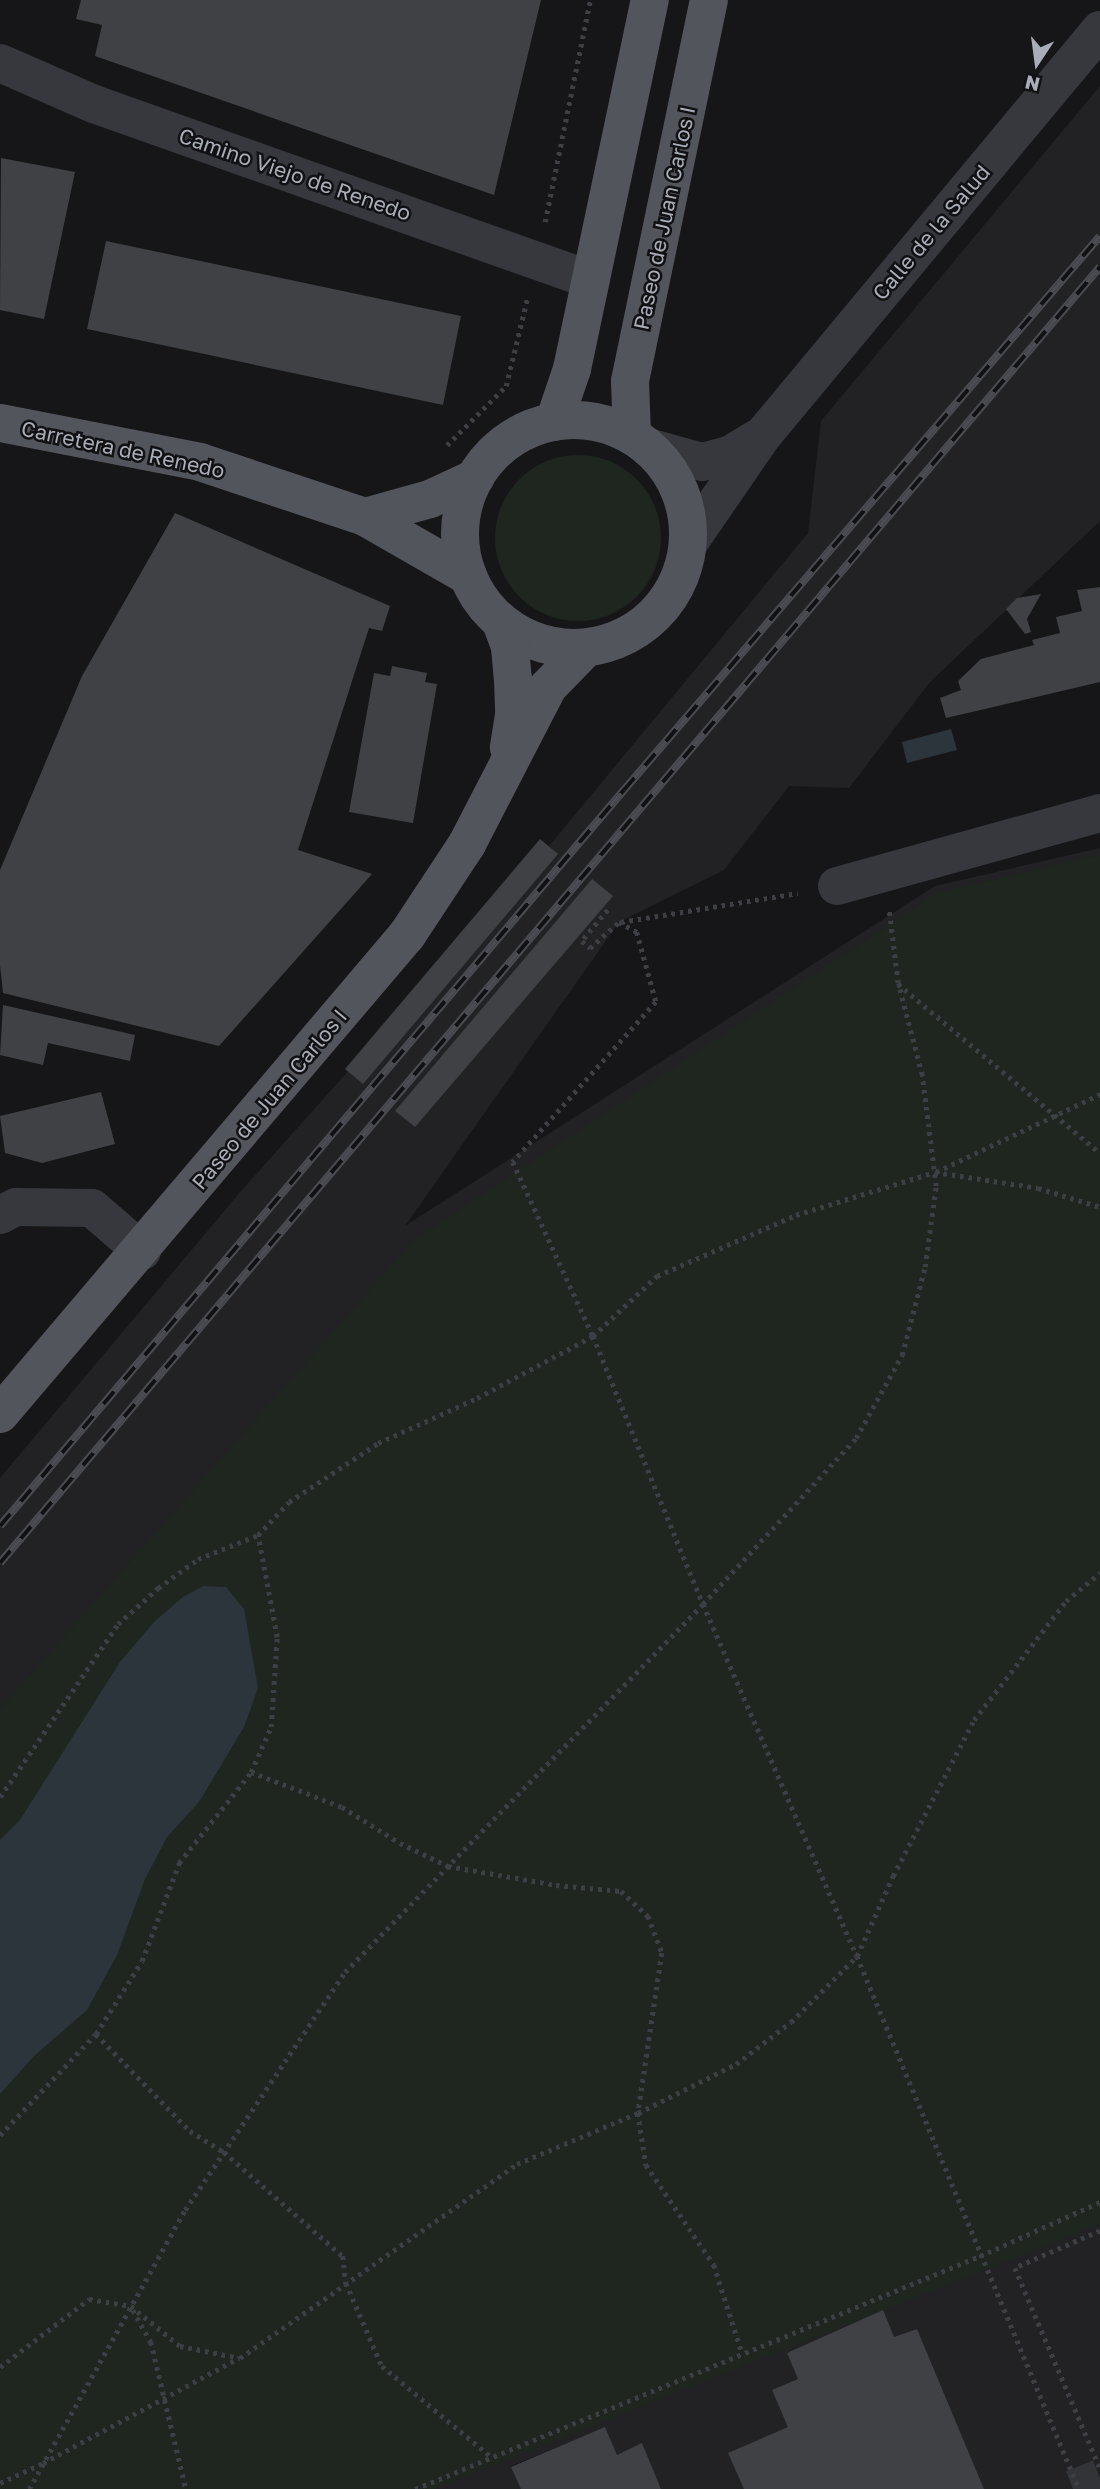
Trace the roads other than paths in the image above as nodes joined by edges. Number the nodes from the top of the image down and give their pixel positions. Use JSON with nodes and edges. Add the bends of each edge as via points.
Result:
{"nodes":[{"id":1,"x":650,"y":0,"type":"edge"},
{"id":2,"x":709,"y":0,"type":"edge"},
{"id":3,"x":1100,"y":30,"type":"edge"},
{"id":4,"x":0,"y":63,"type":"edge"},
{"id":5,"x":591,"y":280,"type":"junction"},
{"id":6,"x":554,"y":422,"type":"junction"},
{"id":7,"x":0,"y":423,"type":"edge"},
{"id":8,"x":763,"y":435,"type":"junction"},
{"id":9,"x":640,"y":442,"type":"junction"},
{"id":10,"x":475,"y":478,"type":"junction"},
{"id":11,"x":365,"y":517,"type":"junction"},
{"id":12,"x":688,"y":544,"type":"junction"},
{"id":13,"x":468,"y":576,"type":"junction"},
{"id":14,"x":501,"y":622,"type":"junction"},
{"id":15,"x":586,"y":648,"type":"junction"},
{"id":16,"x":506,"y":764,"type":"junction"},
{"id":17,"x":1100,"y":813,"type":"edge"},
{"id":18,"x":837,"y":886,"type":"road end"},
{"id":19,"x":0,"y":1215,"type":"edge"},
{"id":20,"x":142,"y":1251,"type":"junction"},
{"id":21,"x":0,"y":1414,"type":"edge"}],
"edges":[{"from":1,"to":5,"type":"main road"},
{"from":2,"to":9,"type":"main road","name":"Paseo de Juan Carlos I","via":[[630,382]]},
{"from":3,"to":8,"type":"street","name":"Calle de la Salud"},
{"from":4,"to":5,"type":"street","name":"Camino Viejo de Renedo","via":[[94,104]]},
{"from":5,"to":6,"type":"main road","via":[[572,369]]},
{"from":6,"to":9,"type":"main road","via":[[594,422]]},
{"from":6,"to":10,"type":"main road","via":[[508,441]]},
{"from":7,"to":11,"type":"main road","name":"Carretera de Renedo","via":[[200,462]]},
{"from":8,"to":9,"type":"street","name":"Calle de la Salud","via":[[731,454],[702,462]]},
{"from":8,"to":12,"type":"street","name":"Calle de la Salud"},
{"from":9,"to":12,"type":"main road","via":[[674,477],[683,499]]},
{"from":10,"to":11,"type":"main road","via":[[430,499]]},
{"from":10,"to":13,"type":"main road","via":[[461,516]]},
{"from":11,"to":13,"type":"main road","name":"Carretera de Renedo"},
{"from":12,"to":15,"type":"main road","via":[[676,587],[648,622],[608,643]]},
{"from":13,"to":14,"type":"main road","via":[[481,601]]},
{"from":14,"to":15,"type":"main road","via":[[532,640]]},
{"from":14,"to":16,"type":"main road","name":"Paseo de Juan Carlos I","via":[[510,647],[513,679]]},
{"from":15,"to":16,"type":"main road","name":"Paseo de Juan Carlos I","via":[[548,687]]},
{"from":16,"to":20,"type":"main road","name":"Paseo de Juan Carlos I","via":[[467,844],[407,935]]},
{"from":17,"to":18,"type":"street"},
{"from":19,"to":20,"type":"street","via":[[16,1207],[92,1208]]},
{"from":20,"to":21,"type":"main road","name":"Paseo de Juan Carlos I"}]}
